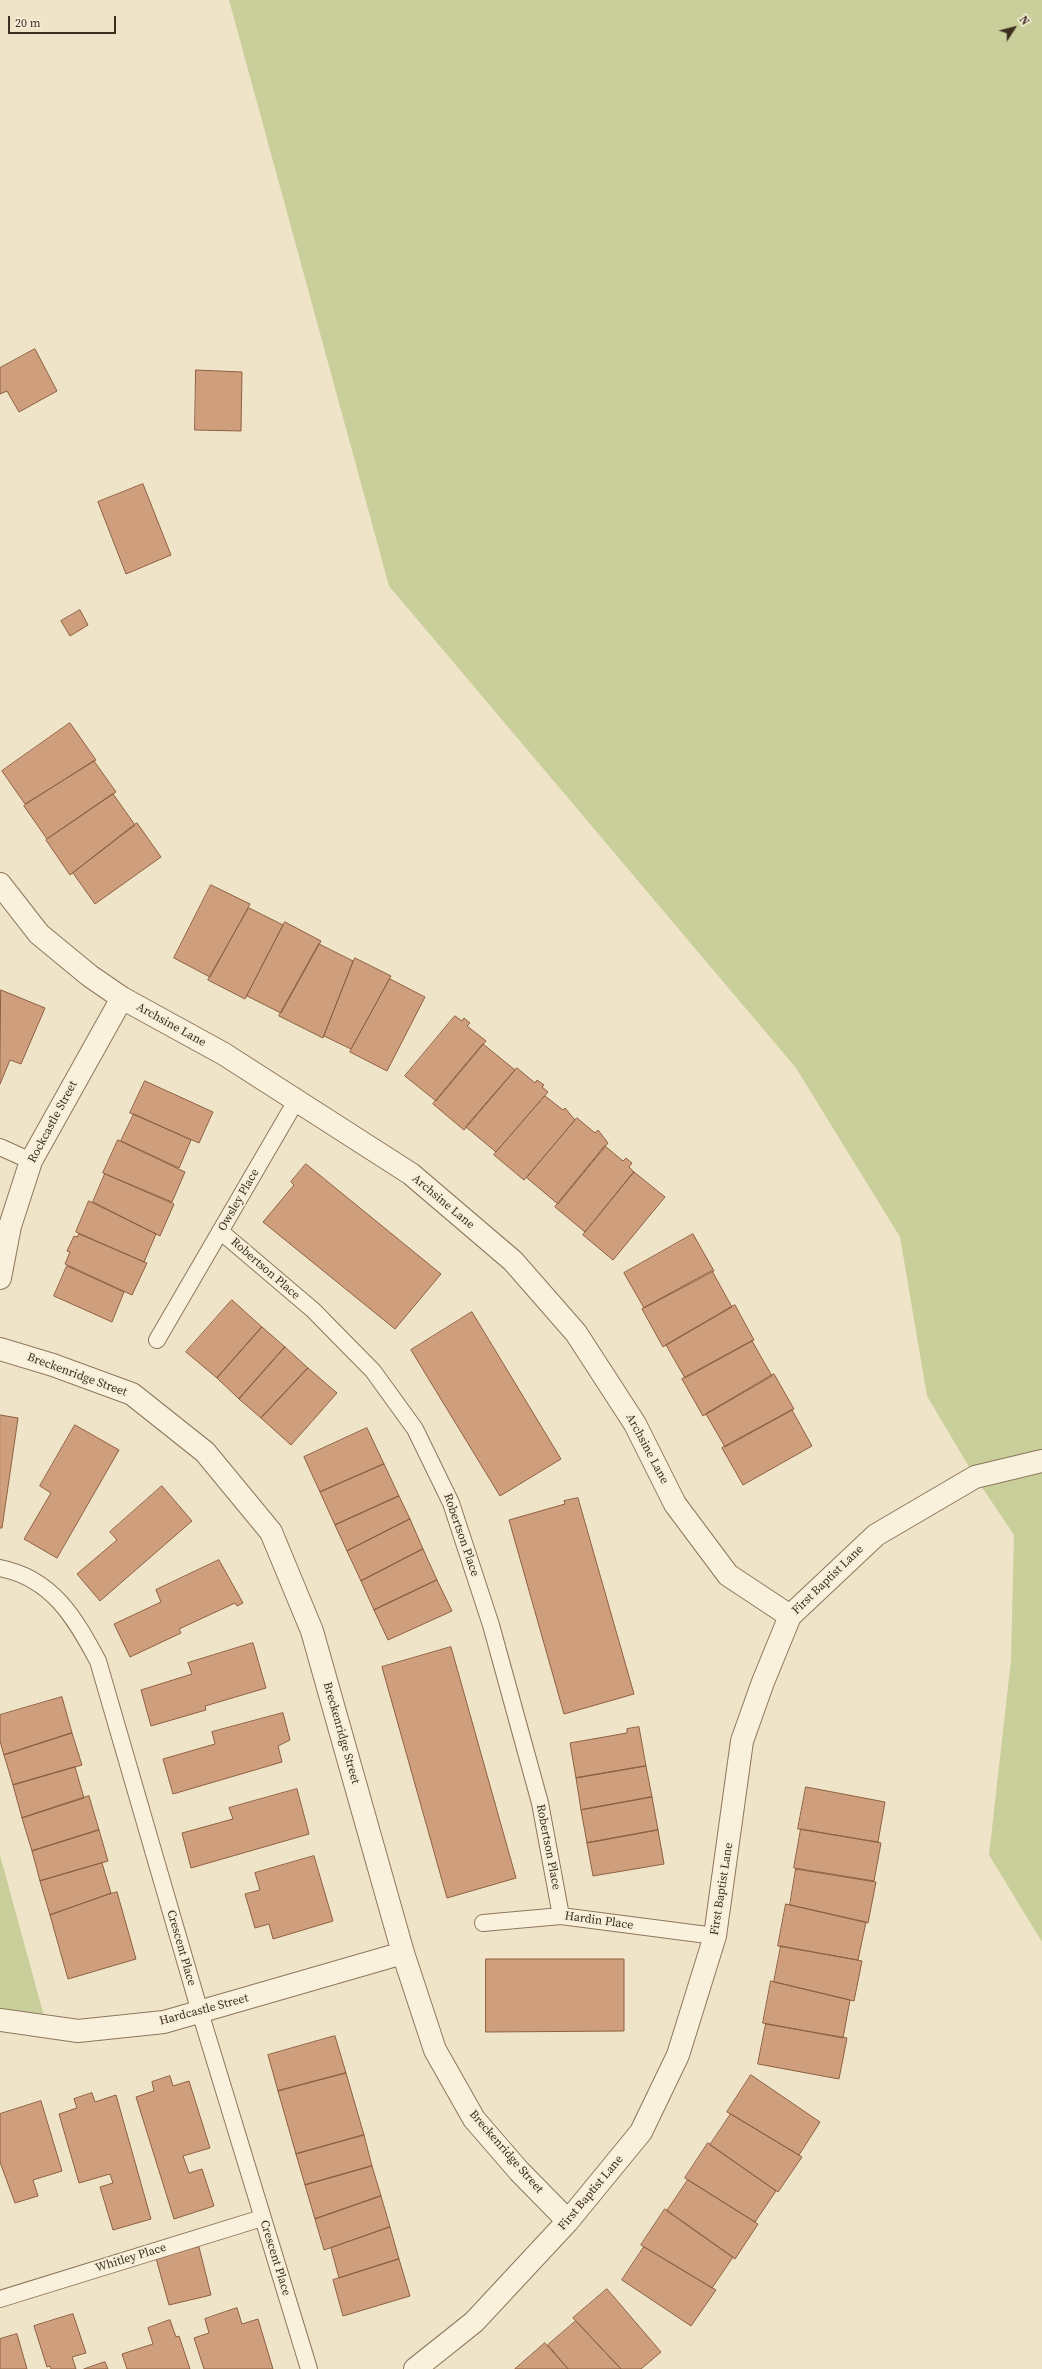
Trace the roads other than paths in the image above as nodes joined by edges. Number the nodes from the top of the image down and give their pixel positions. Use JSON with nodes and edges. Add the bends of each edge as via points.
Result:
{"nodes":[{"id":1,"x":0,"y":884,"type":"edge"},
{"id":2,"x":122,"y":998,"type":"junction"},
{"id":3,"x":296,"y":1101,"type":"junction"},
{"id":4,"x":0,"y":1147,"type":"edge"},
{"id":5,"x":31,"y":1160,"type":"junction"},
{"id":6,"x":220,"y":1231,"type":"junction"},
{"id":7,"x":0,"y":1278,"type":"edge"},
{"id":8,"x":157,"y":1340,"type":"dead end"},
{"id":9,"x":0,"y":1349,"type":"edge"},
{"id":10,"x":1042,"y":1460,"type":"edge"},
{"id":11,"x":0,"y":1568,"type":"edge"},
{"id":12,"x":790,"y":1616,"type":"junction"},
{"id":13,"x":561,"y":1916,"type":"junction"},
{"id":14,"x":483,"y":1923,"type":"dead end"},
{"id":15,"x":715,"y":1936,"type":"junction"},
{"id":16,"x":403,"y":1953,"type":"junction"},
{"id":17,"x":200,"y":2012,"type":"junction"},
{"id":18,"x":0,"y":2020,"type":"edge"},
{"id":19,"x":262,"y":2218,"type":"junction"},
{"id":20,"x":568,"y":2221,"type":"junction"},
{"id":21,"x":0,"y":2299,"type":"edge"},
{"id":22,"x":309,"y":2369,"type":"edge"},
{"id":23,"x":415,"y":2369,"type":"edge"}],
"edges":[{"from":1,"to":2,"type":"street","name":"Archsine Lane","via":[[39,934],[90,976]]},
{"from":2,"to":3,"type":"street","name":"Archsine Lane","via":[[224,1054]]},
{"from":2,"to":5,"type":"street","name":"Rockcastle Street"},
{"from":3,"to":6,"type":"lane","name":"Owsley Place"},
{"from":3,"to":12,"type":"street","name":"Archsine Lane","via":[[411,1174],[513,1261],[576,1333],[635,1424],[675,1504],[728,1575]]},
{"from":4,"to":5,"type":"lane"},
{"from":5,"to":7,"type":"street","name":"Rockcastle Street","via":[[10,1226]]},
{"from":6,"to":8,"type":"lane","name":"Owsley Place"},
{"from":6,"to":13,"type":"lane","name":"Robertson Place","via":[[313,1310],[373,1371],[415,1429],[452,1503],[491,1625],[540,1803]]},
{"from":9,"to":16,"type":"street","name":"Breckenridge Street","via":[[132,1394],[205,1452],[272,1532],[312,1631]]},
{"from":10,"to":12,"type":"street","name":"First Baptist Lane","via":[[975,1477],[876,1535]]},
{"from":11,"to":17,"type":"lane","name":"Crescent Place","via":[[14,1571],[48,1590],[76,1620],[98,1661]]},
{"from":12,"to":15,"type":"street","name":"First Baptist Lane","via":[[742,1741]]},
{"from":13,"to":14,"type":"lane","name":"Hardin Place"},
{"from":13,"to":15,"type":"lane","name":"Hardin Place"},
{"from":15,"to":20,"type":"street","name":"First Baptist Lane","via":[[678,2055],[641,2132]]},
{"from":16,"to":17,"type":"street","name":"Hardcastle Street"},
{"from":16,"to":20,"type":"street","name":"Breckenridge Street","via":[[435,2050],[474,2119],[519,2171]]},
{"from":17,"to":18,"type":"street","name":"Hardcastle Street","via":[[164,2022],[78,2031]]},
{"from":17,"to":19,"type":"lane","name":"Crescent Place"},
{"from":19,"to":21,"type":"lane","name":"Whitley Place"},
{"from":19,"to":22,"type":"lane","name":"Crescent Place"},
{"from":20,"to":23,"type":"street","name":"First Baptist Lane","via":[[474,2322]]}]}
